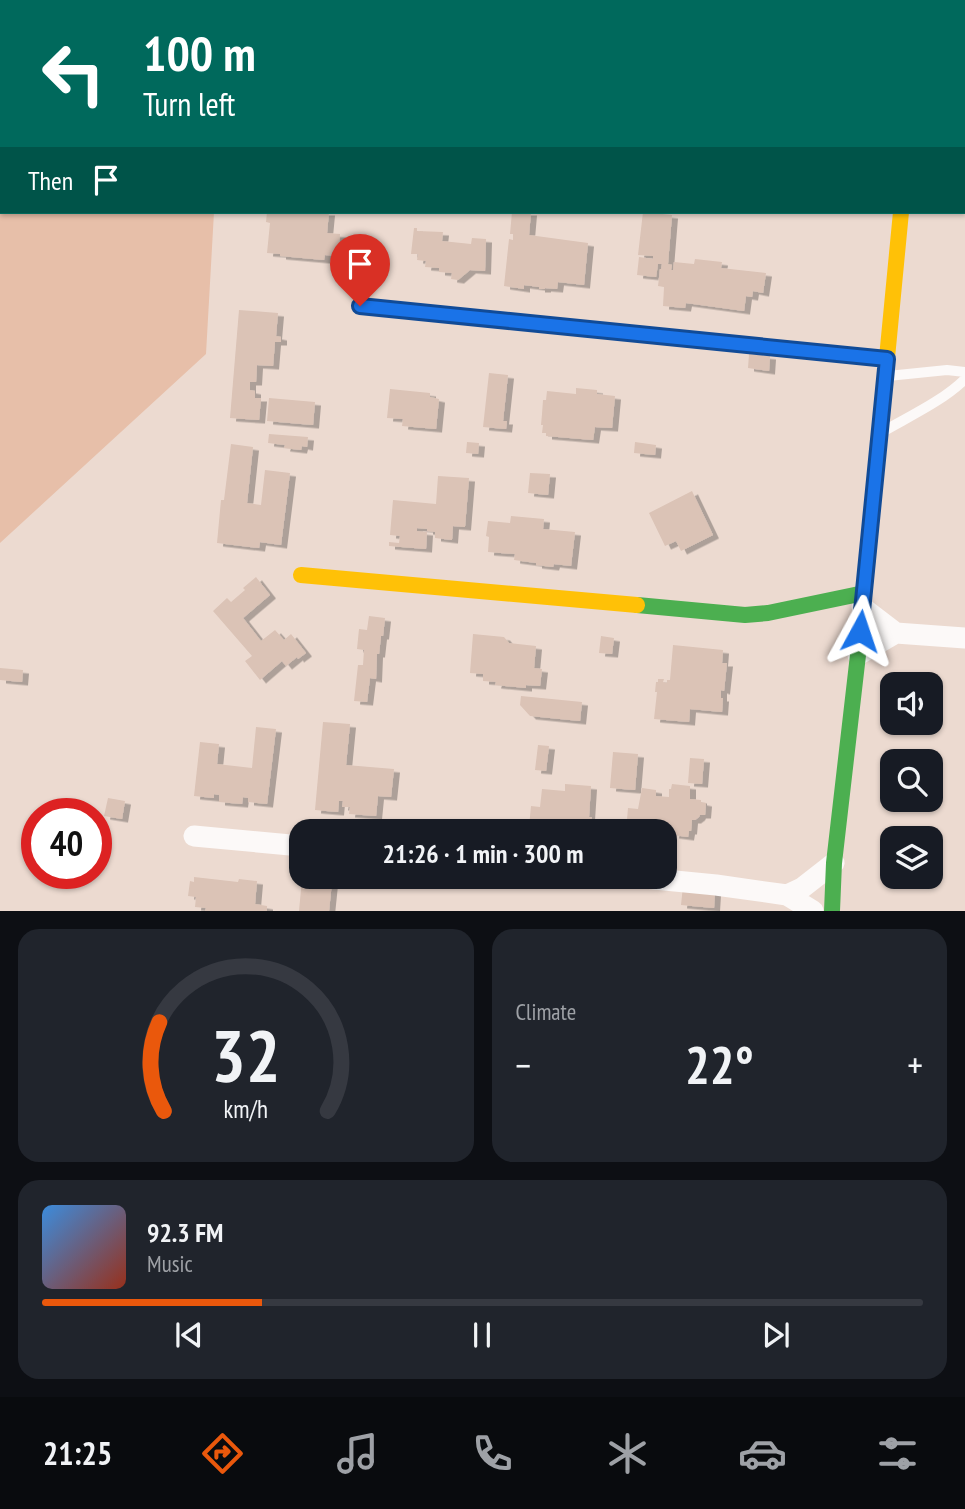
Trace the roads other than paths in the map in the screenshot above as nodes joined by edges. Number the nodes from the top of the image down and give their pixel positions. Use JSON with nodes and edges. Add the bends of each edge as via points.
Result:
{"nodes":[{"id":1,"x":897,"y":214,"type":"edge"},
{"id":2,"x":360,"y":306,"type":"dead end"},
{"id":3,"x":887,"y":359,"type":"junction"},
{"id":4,"x":965,"y":372,"type":"edge"},
{"id":5,"x":884,"y":376,"type":"junction"},
{"id":6,"x":965,"y":379,"type":"edge"},
{"id":7,"x":879,"y":434,"type":"junction"},
{"id":8,"x":301,"y":575,"type":"dead end"},
{"id":9,"x":863,"y":600,"type":"junction"},
{"id":10,"x":895,"y":633,"type":"junction"},
{"id":11,"x":965,"y":638,"type":"edge"},
{"id":12,"x":858,"y":655,"type":"junction"},
{"id":13,"x":194,"y":836,"type":"dead end"},
{"id":14,"x":289,"y":845,"type":"edge"},
{"id":15,"x":834,"y":863,"type":"junction"},
{"id":16,"x":677,"y":881,"type":"edge"},
{"id":17,"x":787,"y":895,"type":"junction"},
{"id":18,"x":813,"y":911,"type":"edge"},
{"id":19,"x":832,"y":911,"type":"edge"}],
"edges":[{"from":1,"to":3,"type":"street"},
{"from":2,"to":3,"type":"street"},
{"from":3,"to":5,"type":"street"},
{"from":4,"to":5,"type":"lane"},
{"from":5,"to":7,"type":"street"},
{"from":6,"to":7,"type":"lane"},
{"from":7,"to":9,"type":"street"},
{"from":8,"to":9,"type":"street","via":[[745,615]]},
{"from":9,"to":10,"type":"street"},
{"from":9,"to":12,"type":"street"},
{"from":10,"to":11,"type":"street"},
{"from":10,"to":12,"type":"street"},
{"from":12,"to":15,"type":"street"},
{"from":13,"to":14,"type":"street"},
{"from":15,"to":17,"type":"street"},
{"from":15,"to":19,"type":"street"},
{"from":16,"to":17,"type":"street"},
{"from":17,"to":18,"type":"street"}]}
